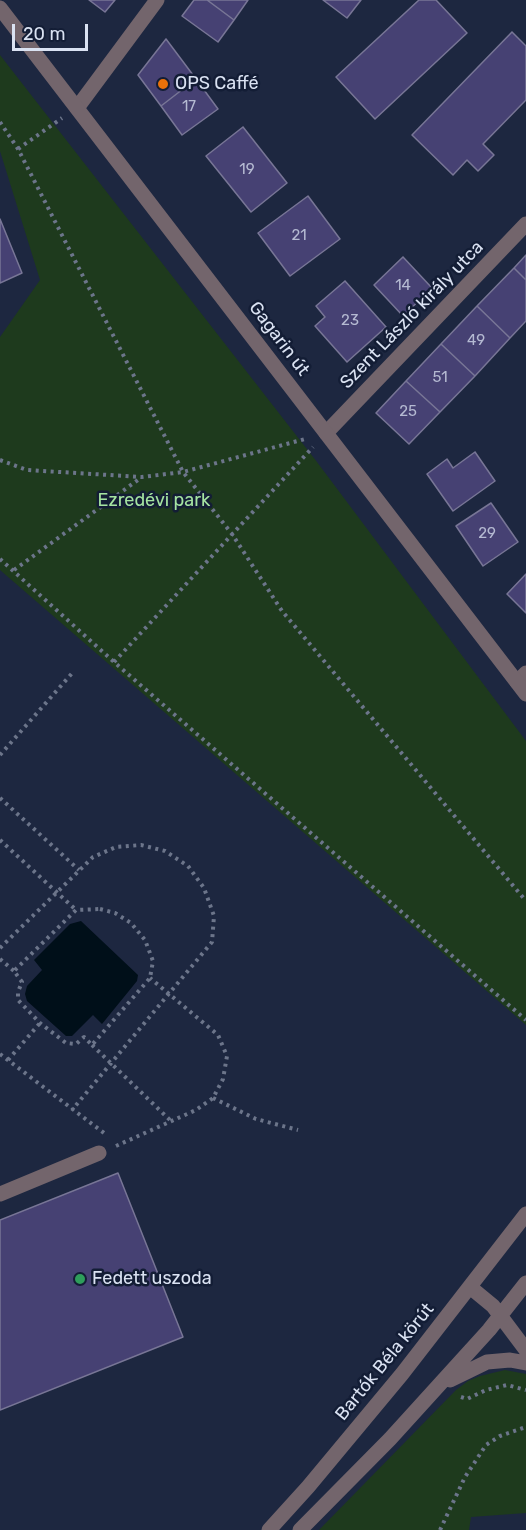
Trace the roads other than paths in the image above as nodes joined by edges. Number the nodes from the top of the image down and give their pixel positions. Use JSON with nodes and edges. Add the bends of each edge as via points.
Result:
{"nodes":[{"id":1,"x":157,"y":0,"type":"edge"},
{"id":2,"x":0,"y":8,"type":"edge"},
{"id":3,"x":77,"y":108,"type":"junction"},
{"id":4,"x":526,"y":224,"type":"edge"},
{"id":5,"x":326,"y":433,"type":"junction"},
{"id":6,"x":523,"y":683,"type":"edge"},
{"id":7,"x":99,"y":1153,"type":"road end"},
{"id":8,"x":0,"y":1194,"type":"edge"},
{"id":9,"x":526,"y":1214,"type":"edge"},
{"id":10,"x":526,"y":1283,"type":"edge"},
{"id":11,"x":470,"y":1287,"type":"junction"},
{"id":12,"x":500,"y":1315,"type":"junction"},
{"id":13,"x":526,"y":1350,"type":"edge"},
{"id":14,"x":526,"y":1363,"type":"edge"},
{"id":15,"x":435,"y":1389,"type":"junction"},
{"id":16,"x":268,"y":1530,"type":"edge"},
{"id":17,"x":300,"y":1530,"type":"edge"}],
"edges":[{"from":1,"to":3,"type":"street"},
{"from":2,"to":3,"type":"street","name":"Gagarin út"},
{"from":3,"to":5,"type":"street","name":"Gagarin út"},
{"from":4,"to":5,"type":"street","name":"Szent László király utca"},
{"from":5,"to":6,"type":"street","name":"Gagarin út"},
{"from":7,"to":8,"type":"street"},
{"from":9,"to":11,"type":"street","name":"Bartók Béla körút"},
{"from":10,"to":12,"type":"street"},
{"from":11,"to":12,"type":"street"},
{"from":11,"to":16,"type":"street","name":"Bartók Béla körút","via":[[346,1442]]},
{"from":12,"to":13,"type":"street"},
{"from":12,"to":15,"type":"street"},
{"from":14,"to":15,"type":"street","via":[[487,1362]]},
{"from":15,"to":17,"type":"street"}]}
